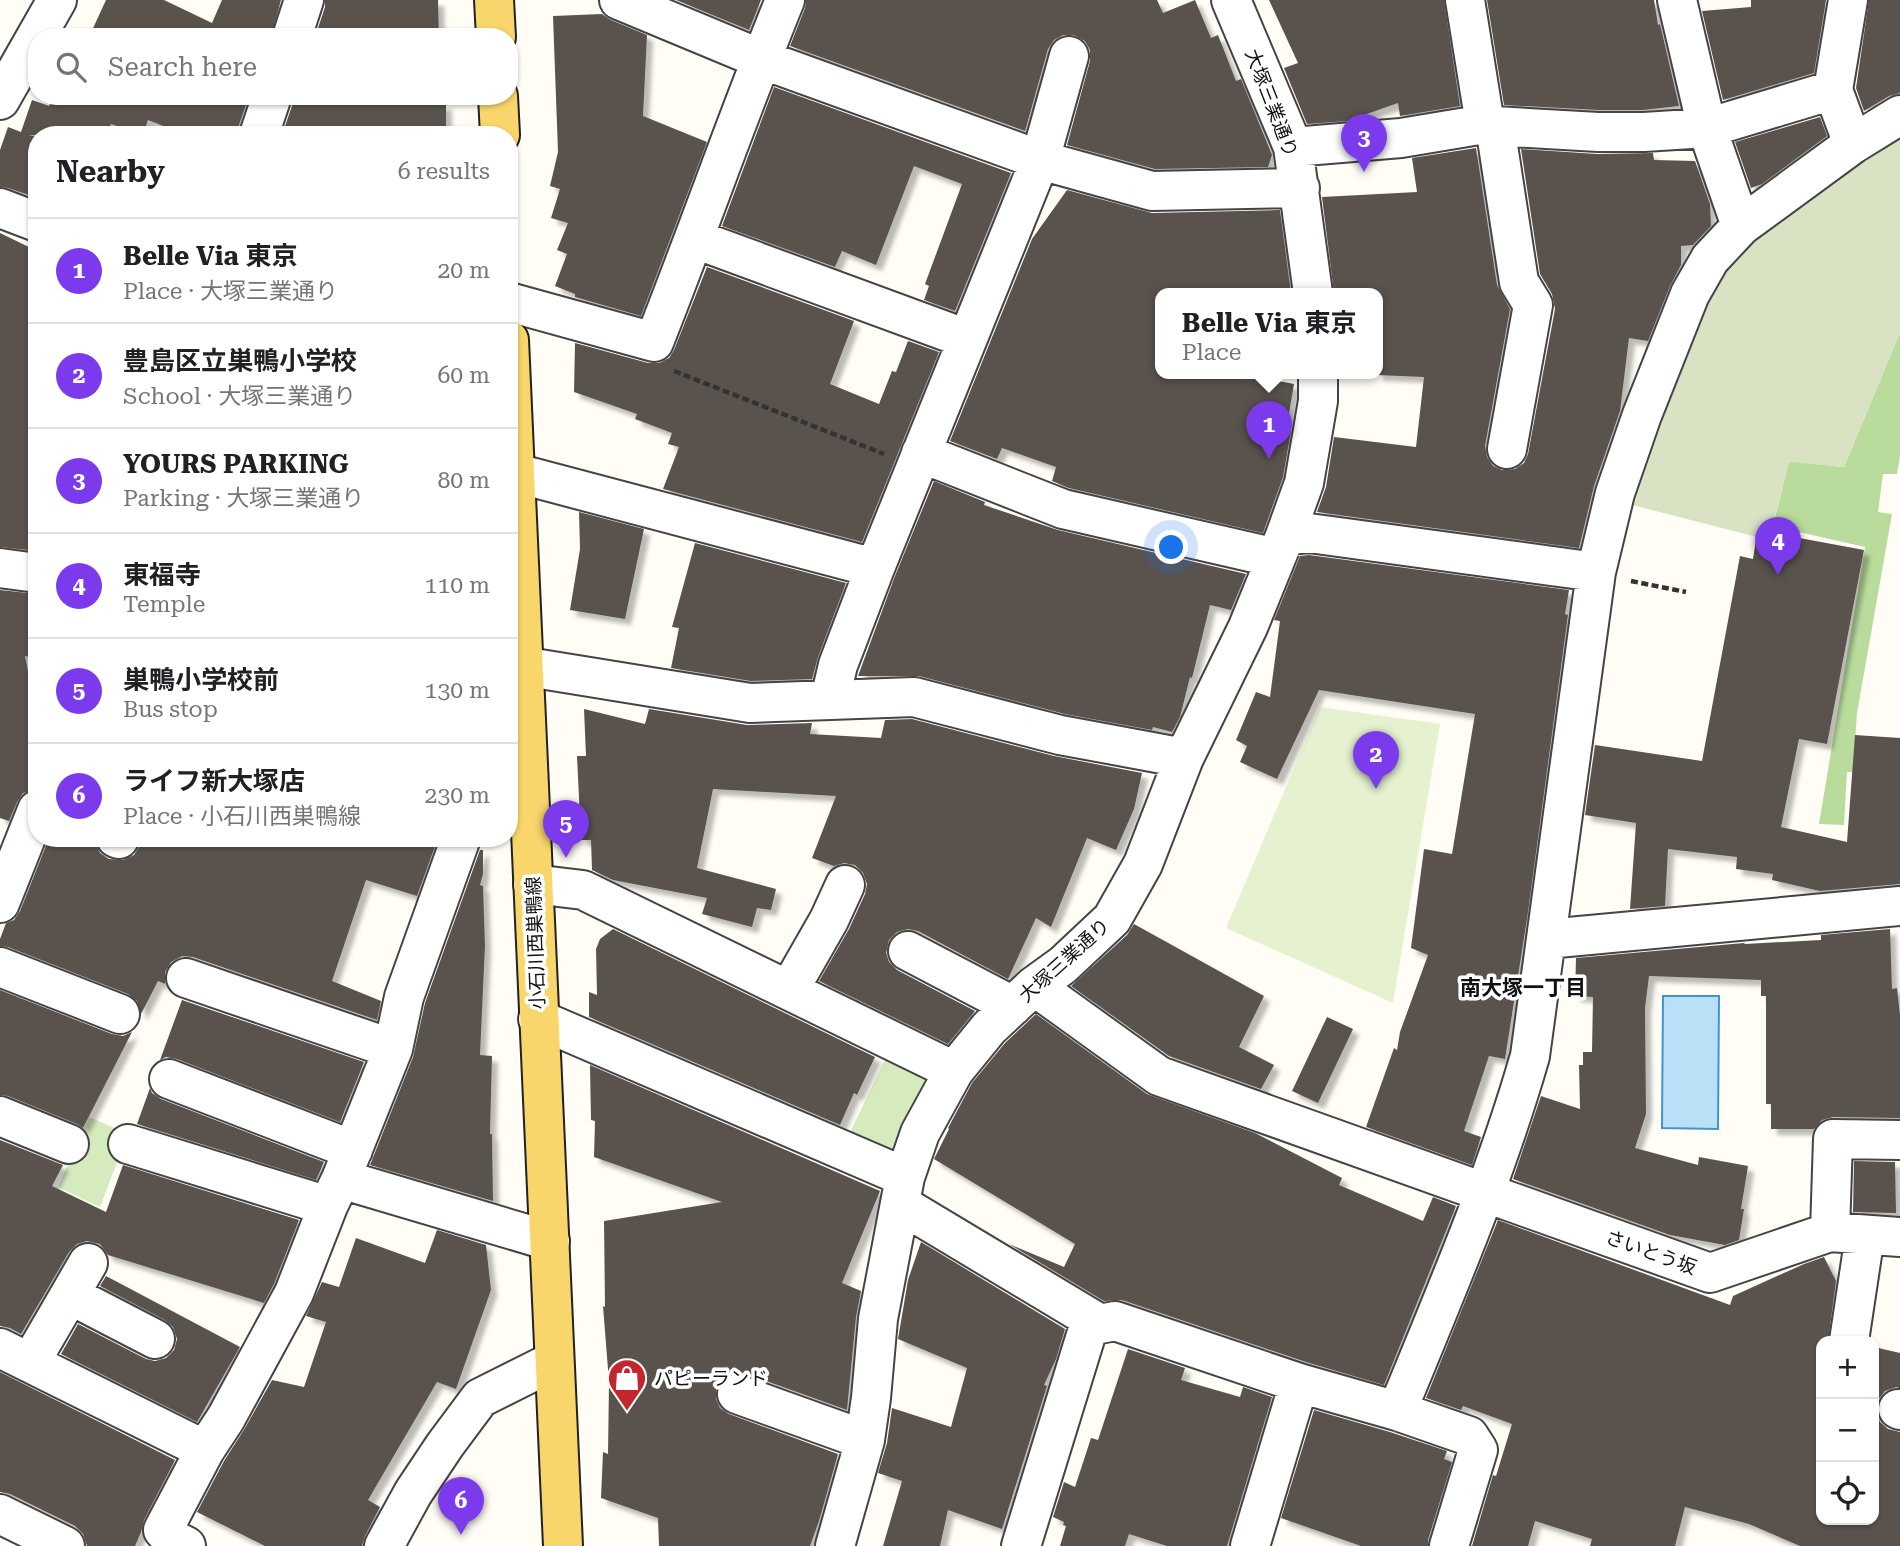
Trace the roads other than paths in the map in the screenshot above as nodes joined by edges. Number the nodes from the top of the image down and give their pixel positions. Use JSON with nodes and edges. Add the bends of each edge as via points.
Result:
{"nodes":[{"id":1,"x":57,"y":0,"type":"edge"},
{"id":2,"x":304,"y":0,"type":"edge"},
{"id":3,"x":494,"y":0,"type":"edge"},
{"id":4,"x":619,"y":0,"type":"edge"},
{"id":5,"x":785,"y":0,"type":"edge"},
{"id":6,"x":1231,"y":0,"type":"edge"},
{"id":7,"x":1465,"y":0,"type":"edge"},
{"id":8,"x":1677,"y":0,"type":"edge"},
{"id":9,"x":1848,"y":0,"type":"edge"},
{"id":10,"x":40,"y":28,"type":"edge"},
{"id":11,"x":295,"y":28,"type":"edge"},
{"id":12,"x":496,"y":28,"type":"edge"},
{"id":13,"x":28,"y":47,"type":"edge"},
{"id":14,"x":1069,"y":56,"type":"dead end"},
{"id":15,"x":761,"y":58,"type":"junction"},
{"id":16,"x":3,"y":88,"type":"edge"},
{"id":17,"x":1833,"y":90,"type":"junction"},
{"id":18,"x":269,"y":105,"type":"edge"},
{"id":19,"x":498,"y":105,"type":"edge"},
{"id":20,"x":1900,"y":115,"type":"edge"},
{"id":21,"x":1490,"y":125,"type":"junction"},
{"id":22,"x":262,"y":126,"type":"edge"},
{"id":23,"x":500,"y":126,"type":"edge"},
{"id":24,"x":1707,"y":128,"type":"junction"},
{"id":25,"x":1853,"y":144,"type":"junction"},
{"id":26,"x":1293,"y":147,"type":"junction"},
{"id":27,"x":1040,"y":160,"type":"junction"},
{"id":28,"x":1300,"y":188,"type":"junction"},
{"id":29,"x":0,"y":208,"type":"edge"},
{"id":30,"x":28,"y":219,"type":"edge"},
{"id":31,"x":1741,"y":226,"type":"junction"},
{"id":32,"x":695,"y":239,"type":"junction"},
{"id":33,"x":1312,"y":288,"type":"edge"},
{"id":34,"x":518,"y":304,"type":"edge"},
{"id":35,"x":967,"y":339,"type":"junction"},
{"id":36,"x":1318,"y":379,"type":"edge"},
{"id":37,"x":1507,"y":449,"type":"dead end"},
{"id":38,"x":918,"y":460,"type":"junction"},
{"id":39,"x":518,"y":473,"type":"edge"},
{"id":40,"x":1280,"y":547,"type":"junction"},
{"id":41,"x":0,"y":568,"type":"edge"},
{"id":42,"x":875,"y":568,"type":"junction"},
{"id":43,"x":28,"y":572,"type":"edge"},
{"id":44,"x":1596,"y":572,"type":"junction"},
{"id":45,"x":518,"y":666,"type":"edge"},
{"id":46,"x":830,"y":699,"type":"junction"},
{"id":47,"x":518,"y":738,"type":"edge"},
{"id":48,"x":1184,"y":758,"type":"junction"},
{"id":49,"x":519,"y":811,"type":"edge"},
{"id":50,"x":28,"y":833,"type":"edge"},
{"id":51,"x":458,"y":847,"type":"edge"},
{"id":52,"x":533,"y":884,"type":"junction"},
{"id":53,"x":845,"y":885,"type":"dead end"},
{"id":54,"x":0,"y":903,"type":"edge"},
{"id":55,"x":1900,"y":906,"type":"edge"},
{"id":56,"x":1547,"y":939,"type":"junction"},
{"id":57,"x":908,"y":951,"type":"dead end"},
{"id":58,"x":0,"y":967,"type":"edge"},
{"id":59,"x":186,"y":978,"type":"dead end"},
{"id":60,"x":789,"y":990,"type":"junction"},
{"id":61,"x":1024,"y":996,"type":"junction"},
{"id":62,"x":120,"y":1014,"type":"dead end"},
{"id":63,"x":538,"y":1019,"type":"junction"},
{"id":64,"x":393,"y":1049,"type":"junction"},
{"id":65,"x":954,"y":1071,"type":"junction"},
{"id":66,"x":169,"y":1079,"type":"dead end"},
{"id":67,"x":0,"y":1116,"type":"edge"},
{"id":68,"x":1900,"y":1140,"type":"edge"},
{"id":69,"x":69,"y":1144,"type":"dead end"},
{"id":70,"x":128,"y":1144,"type":"dead end"},
{"id":71,"x":341,"y":1178,"type":"junction"},
{"id":72,"x":902,"y":1191,"type":"junction"},
{"id":73,"x":1486,"y":1193,"type":"junction"},
{"id":74,"x":1865,"y":1234,"type":"edge"},
{"id":75,"x":550,"y":1241,"type":"junction"},
{"id":76,"x":1091,"y":1319,"type":"junction"},
{"id":77,"x":1850,"y":1336,"type":"edge"},
{"id":78,"x":155,"y":1339,"type":"dead end"},
{"id":79,"x":15,"y":1355,"type":"edge"},
{"id":80,"x":554,"y":1361,"type":"junction"},
{"id":81,"x":1299,"y":1383,"type":"junction"},
{"id":82,"x":737,"y":1394,"type":"dead end"},
{"id":83,"x":1397,"y":1411,"type":"junction"},
{"id":84,"x":865,"y":1440,"type":"junction"},
{"id":85,"x":205,"y":1450,"type":"junction"},
{"id":86,"x":0,"y":1514,"type":"edge"},
{"id":87,"x":65,"y":1546,"type":"edge"},
{"id":88,"x":187,"y":1546,"type":"edge"},
{"id":89,"x":384,"y":1546,"type":"edge"},
{"id":90,"x":563,"y":1546,"type":"edge"},
{"id":91,"x":835,"y":1546,"type":"edge"},
{"id":92,"x":1021,"y":1546,"type":"edge"},
{"id":93,"x":1250,"y":1546,"type":"edge"},
{"id":94,"x":1449,"y":1546,"type":"edge"}],
"edges":[{"from":1,"to":10,"type":"street"},
{"from":2,"to":11,"type":"street"},
{"from":3,"to":12,"type":"main road"},
{"from":4,"to":15,"type":"street"},
{"from":5,"to":15,"type":"street"},
{"from":6,"to":26,"type":"street","name":"大塚三業通り"},
{"from":7,"to":21,"type":"street"},
{"from":8,"to":24,"type":"street"},
{"from":9,"to":17,"type":"street"},
{"from":13,"to":16,"type":"street"},
{"from":14,"to":27,"type":"street"},
{"from":15,"to":27,"type":"street"},
{"from":15,"to":32,"type":"street"},
{"from":17,"to":24,"type":"street"},
{"from":17,"to":25,"type":"street"},
{"from":18,"to":22,"type":"street"},
{"from":19,"to":23,"type":"main road"},
{"from":20,"to":25,"type":"street"},
{"from":21,"to":24,"type":"street","via":[[1598,132]]},
{"from":21,"to":26,"type":"street"},
{"from":21,"to":37,"type":"street","via":[[1519,282],[1533,305]]},
{"from":24,"to":31,"type":"street"},
{"from":25,"to":31,"type":"street"},
{"from":26,"to":28,"type":"street","name":"大塚三業通り"},
{"from":27,"to":28,"type":"street","via":[[1152,191]]},
{"from":27,"to":35,"type":"street"},
{"from":28,"to":33,"type":"street","name":"大塚三業通り"},
{"from":29,"to":30,"type":"street"},
{"from":31,"to":44,"type":"street","via":[[1710,258],[1681,314],[1615,493]]},
{"from":32,"to":34,"type":"street","via":[[654,342]]},
{"from":32,"to":35,"type":"street"},
{"from":35,"to":38,"type":"street"},
{"from":36,"to":40,"type":"street","name":"大塚三業通り","via":[[1304,483]]},
{"from":38,"to":40,"type":"street","via":[[1063,509]]},
{"from":38,"to":42,"type":"street"},
{"from":39,"to":42,"type":"street"},
{"from":40,"to":44,"type":"street","via":[[1309,533]]},
{"from":40,"to":48,"type":"street","name":"大塚三業通り","via":[[1248,627]]},
{"from":41,"to":43,"type":"street"},
{"from":42,"to":46,"type":"street"},
{"from":44,"to":56,"type":"street"},
{"from":45,"to":46,"type":"street","via":[[750,703]]},
{"from":46,"to":48,"type":"street","via":[[915,698],[1060,735]]},
{"from":47,"to":49,"type":"main road","name":"小石川西巣鴨線"},
{"from":48,"to":61,"type":"street","name":"大塚三業通り","via":[[1143,864],[1112,919]]},
{"from":49,"to":52,"type":"main road","name":"小石川西巣鴨線"},
{"from":50,"to":54,"type":"street"},
{"from":51,"to":64,"type":"street","via":[[404,997]]},
{"from":52,"to":60,"type":"street","via":[[583,890]]},
{"from":52,"to":63,"type":"main road","name":"小石川西巣鴨線"},
{"from":53,"to":60,"type":"street"},
{"from":55,"to":56,"type":"street"},
{"from":56,"to":73,"type":"street","via":[[1530,1056]]},
{"from":57,"to":61,"type":"street","name":"さいとう坂"},
{"from":58,"to":62,"type":"street"},
{"from":59,"to":64,"type":"street"},
{"from":60,"to":65,"type":"street"},
{"from":61,"to":65,"type":"street","name":"大塚三業通り","via":[[989,1028]]},
{"from":61,"to":73,"type":"street","name":"さいとう坂","via":[[1159,1076]]},
{"from":63,"to":72,"type":"street"},
{"from":63,"to":75,"type":"main road","name":"小石川西巣鴨線"},
{"from":64,"to":71,"type":"street"},
{"from":65,"to":72,"type":"street","name":"大塚三業通り","via":[[920,1133]]},
{"from":66,"to":71,"type":"street"},
{"from":67,"to":69,"type":"street"},
{"from":68,"to":74,"type":"street","via":[[1833,1139]]},
{"from":70,"to":71,"type":"street"},
{"from":71,"to":75,"type":"street"},
{"from":71,"to":85,"type":"street","via":[[294,1293]]},
{"from":72,"to":76,"type":"street"},
{"from":72,"to":84,"type":"street","name":"大塚三業通り","via":[[878,1319]]},
{"from":73,"to":74,"type":"street","name":"さいとう坂","via":[[1710,1273]]},
{"from":73,"to":83,"type":"street"},
{"from":74,"to":77,"type":"street"},
{"from":75,"to":80,"type":"main road","name":"小石川西巣鴨線"},
{"from":76,"to":81,"type":"street","via":[[1100,1324],[1115,1321]]},
{"from":76,"to":92,"type":"street"},
{"from":78,"to":79,"type":"street","via":[[79,1279]]},
{"from":79,"to":85,"type":"street"},
{"from":80,"to":89,"type":"street","via":[[480,1398],[419,1483]]},
{"from":80,"to":90,"type":"main road","name":"小石川西巣鴨線"},
{"from":81,"to":83,"type":"street"},
{"from":81,"to":93,"type":"street"},
{"from":82,"to":84,"type":"street"},
{"from":83,"to":94,"type":"street","via":[[1469,1436],[1478,1450]]},
{"from":84,"to":91,"type":"street","name":"大塚三業通り"},
{"from":85,"to":88,"type":"street","via":[[163,1530]]},
{"from":86,"to":87,"type":"street"}]}
